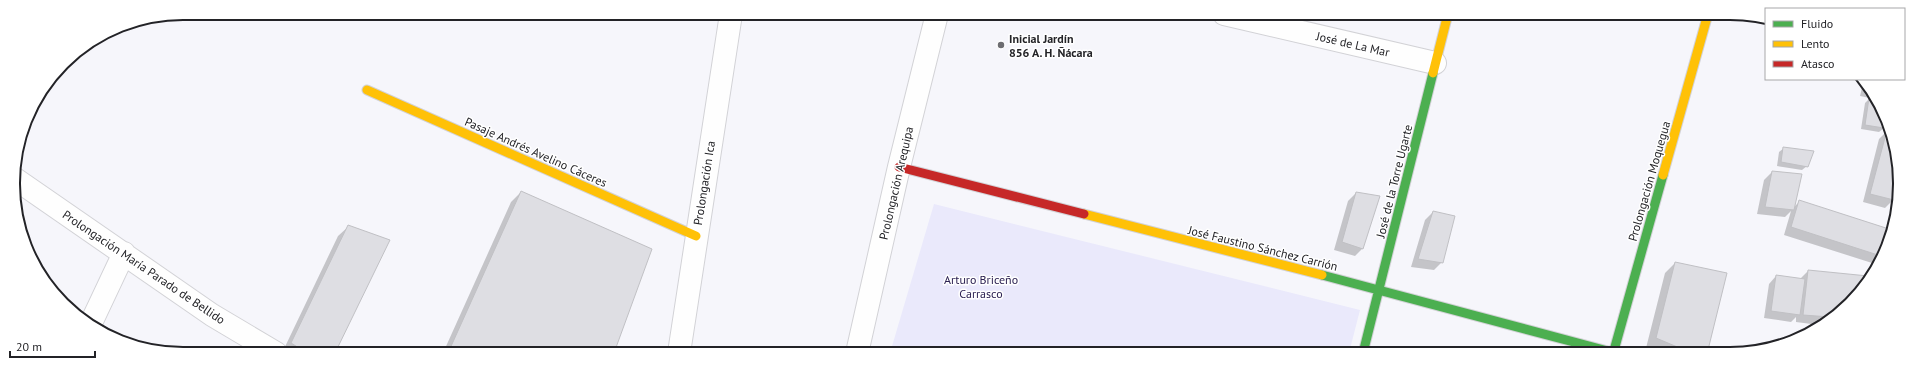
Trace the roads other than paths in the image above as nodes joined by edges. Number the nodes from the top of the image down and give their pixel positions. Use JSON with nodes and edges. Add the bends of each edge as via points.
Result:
{"nodes":[{"id":1,"x":730,"y":20,"type":"edge"},
{"id":2,"x":936,"y":20,"type":"edge"},
{"id":3,"x":1250,"y":20,"type":"edge"},
{"id":4,"x":1446,"y":20,"type":"edge"},
{"id":5,"x":1706,"y":20,"type":"edge"},
{"id":6,"x":1435,"y":63,"type":"junction"},
{"id":7,"x":367,"y":90,"type":"dead end"},
{"id":8,"x":899,"y":167,"type":"junction"},
{"id":9,"x":20,"y":182,"type":"edge"},
{"id":10,"x":696,"y":236,"type":"junction"},
{"id":11,"x":124,"y":253,"type":"junction"},
{"id":12,"x":1379,"y":290,"type":"junction"},
{"id":13,"x":93,"y":319,"type":"edge"},
{"id":14,"x":266,"y":347,"type":"edge"},
{"id":15,"x":680,"y":347,"type":"edge"},
{"id":16,"x":858,"y":347,"type":"edge"},
{"id":17,"x":1365,"y":347,"type":"edge"},
{"id":18,"x":1593,"y":347,"type":"edge"},
{"id":19,"x":1617,"y":347,"type":"edge"}],
"edges":[{"from":1,"to":10,"type":"street","name":"Prolongación Ica"},
{"from":2,"to":8,"type":"street","name":"Prolongación Arequipa"},
{"from":3,"to":6,"type":"street","name":"José de La Mar"},
{"from":4,"to":6,"type":"street","name":"José de la Torre Ugarte"},
{"from":5,"to":19,"type":"street","name":"Prolongación Moquegua"},
{"from":6,"to":12,"type":"street","name":"José de la Torre Ugarte"},
{"from":7,"to":10,"type":"street","name":"Pasaje Andrés Avelino Cáceres"},
{"from":8,"to":12,"type":"street","name":"José Faustino Sánchez Carrión"},
{"from":8,"to":16,"type":"street","name":"Prolongación Arequipa"},
{"from":9,"to":11,"type":"street","name":"Prolongación María Parado de Bellido"},
{"from":10,"to":15,"type":"street","name":"Prolongación Ica"},
{"from":11,"to":13,"type":"street"},
{"from":11,"to":14,"type":"street","name":"Prolongación María Parado de Bellido","via":[[212,315]]},
{"from":12,"to":17,"type":"street","name":"José de la Torre Ugarte"},
{"from":12,"to":18,"type":"street","name":"José Faustino Sánchez Carrión"}]}
